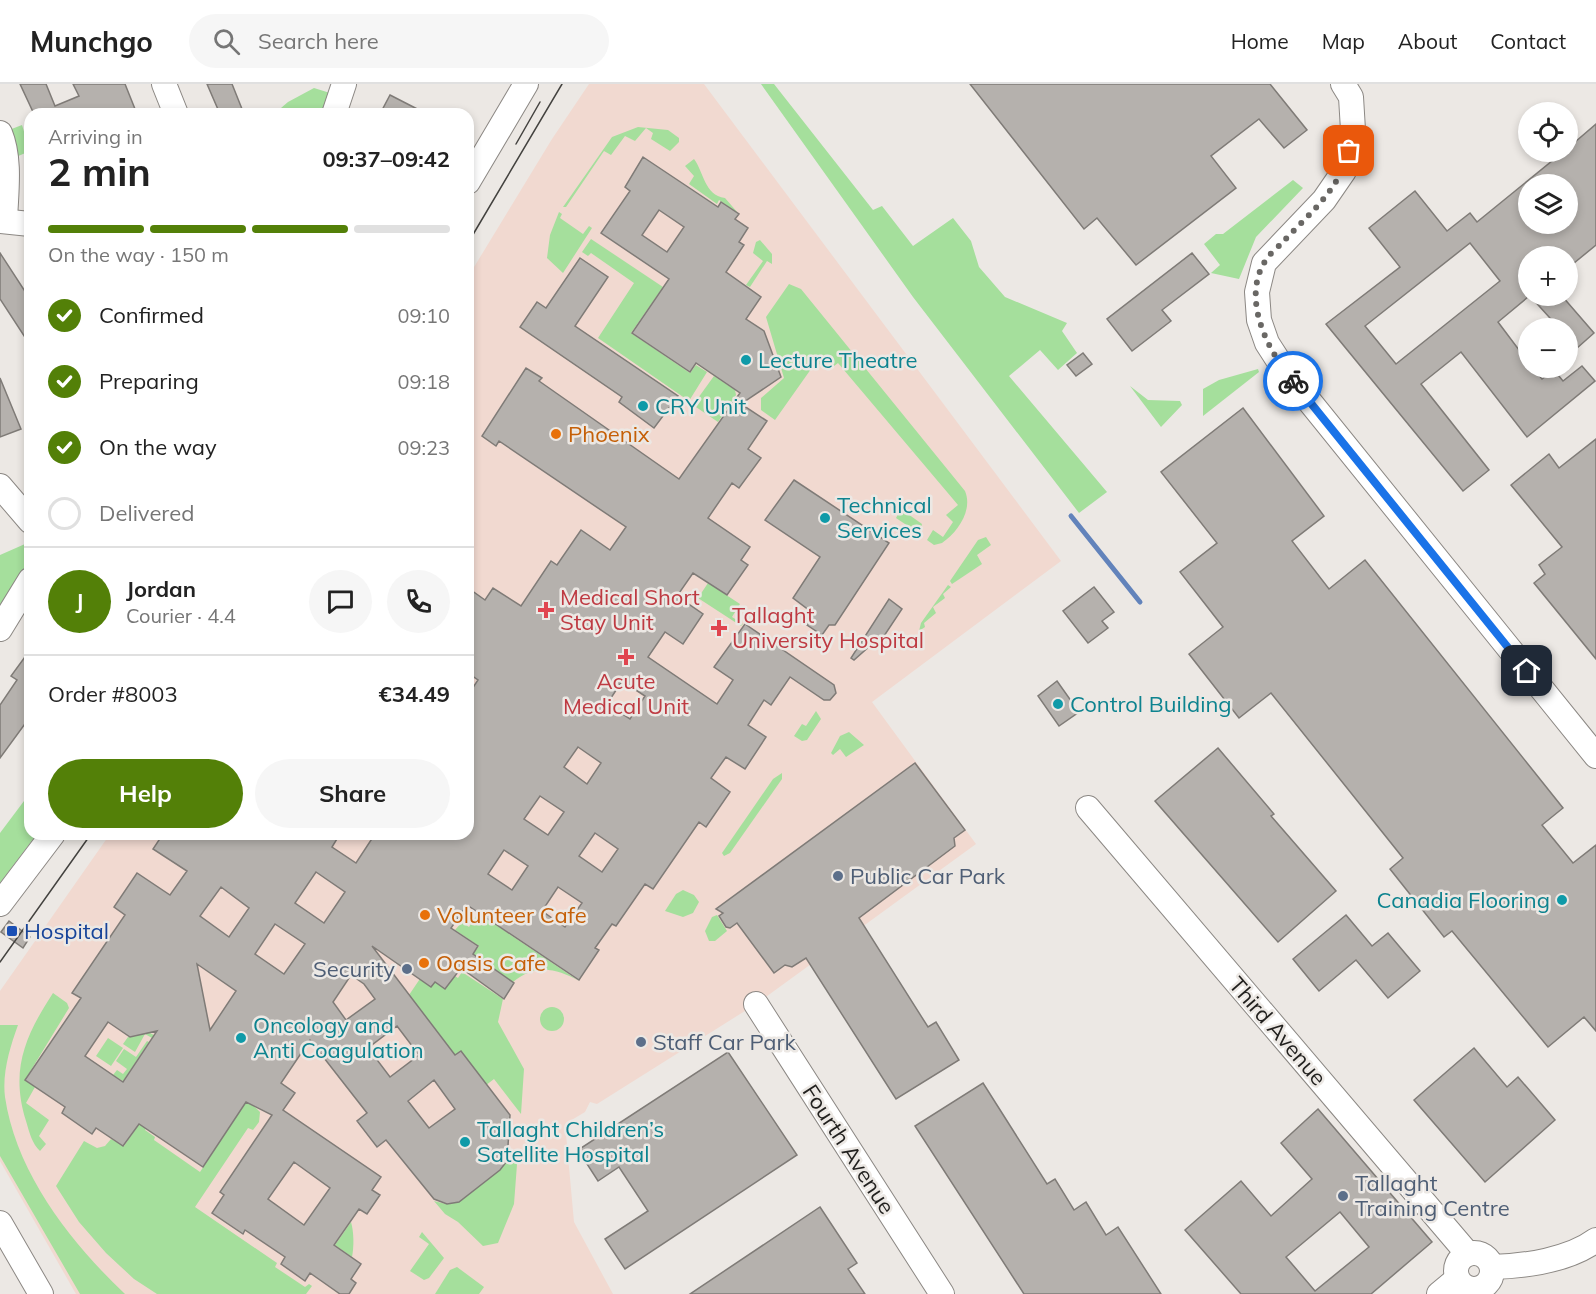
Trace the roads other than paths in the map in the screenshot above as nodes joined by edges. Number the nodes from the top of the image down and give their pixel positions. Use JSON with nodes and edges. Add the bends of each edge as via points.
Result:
{"nodes":[{"id":1,"x":164,"y":84,"type":"edge"},
{"id":2,"x":344,"y":84,"type":"edge"},
{"id":3,"x":526,"y":84,"type":"edge"},
{"id":4,"x":1343,"y":84,"type":"edge"},
{"id":5,"x":174,"y":108,"type":"edge"},
{"id":6,"x":336,"y":108,"type":"edge"},
{"id":7,"x":0,"y":133,"type":"edge"},
{"id":8,"x":474,"y":172,"type":"edge"},
{"id":9,"x":3,"y":221,"type":"edge"},
{"id":10,"x":24,"y":223,"type":"edge"},
{"id":11,"x":0,"y":486,"type":"edge"},
{"id":12,"x":24,"y":514,"type":"edge"},
{"id":13,"x":24,"y":590,"type":"edge"},
{"id":14,"x":0,"y":629,"type":"edge"},
{"id":15,"x":1596,"y":756,"type":"edge"},
{"id":16,"x":1088,"y":808,"type":"dead end"},
{"id":17,"x":48,"y":840,"type":"edge"},
{"id":18,"x":0,"y":904,"type":"edge"},
{"id":19,"x":756,"y":1004,"type":"dead end"},
{"id":20,"x":0,"y":1223,"type":"edge"},
{"id":21,"x":1596,"y":1240,"type":"edge"},
{"id":22,"x":1468,"y":1254,"type":"junction"},
{"id":23,"x":1492,"y":1266,"type":"junction"},
{"id":24,"x":1448,"y":1287,"type":"edge"},
{"id":25,"x":42,"y":1294,"type":"edge"},
{"id":26,"x":942,"y":1294,"type":"edge"}],
"edges":[{"from":1,"to":5,"type":"street"},
{"from":2,"to":6,"type":"street"},
{"from":3,"to":8,"type":"street"},
{"from":4,"to":15,"type":"street","via":[[1351,97],[1353,130],[1344,171],[1323,200],[1264,263],[1257,292],[1259,320],[1267,343],[1285,371]]},
{"from":7,"to":9,"type":"street","via":[[7,169]]},
{"from":9,"to":10,"type":"street"},
{"from":11,"to":12,"type":"street"},
{"from":13,"to":14,"type":"street"},
{"from":16,"to":22,"type":"street","name":"Third Avenue"},
{"from":17,"to":18,"type":"street"},
{"from":19,"to":26,"type":"street","name":"Fourth Avenue"},
{"from":20,"to":25,"type":"street"},
{"from":21,"to":23,"type":"street","via":[[1582,1250],[1516,1266]]},
{"from":22,"to":23,"type":"street","via":[[1480,1254]]},
{"from":22,"to":24,"type":"street","via":[[1458,1261]]},
{"from":23,"to":24,"type":"street","via":[[1491,1279],[1477,1290]]}]}
